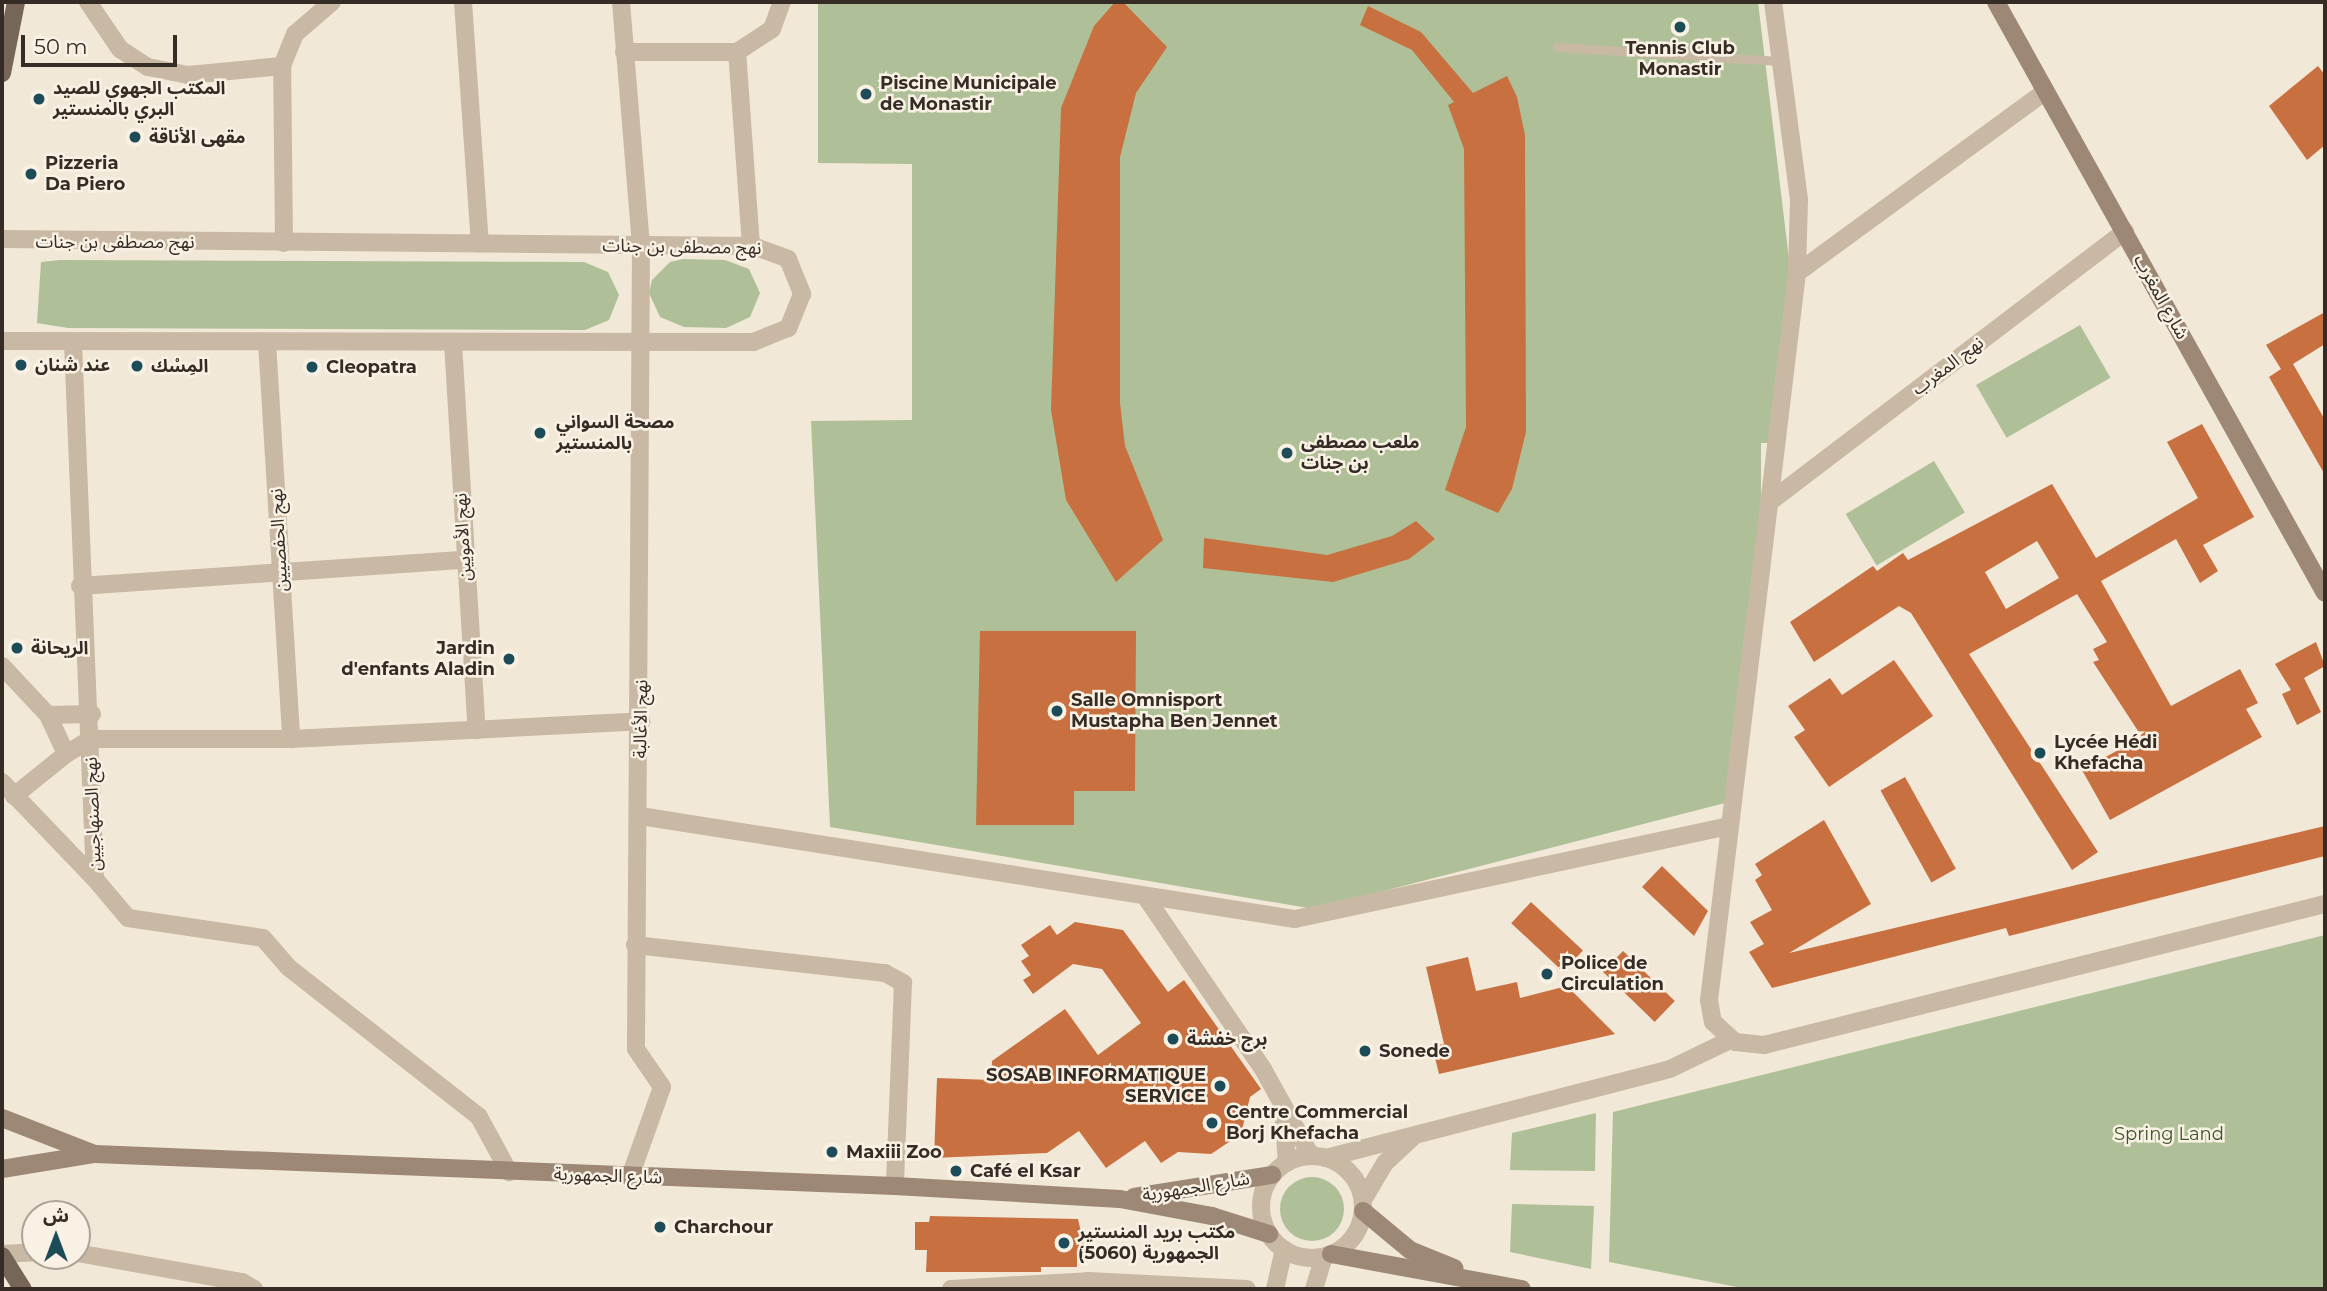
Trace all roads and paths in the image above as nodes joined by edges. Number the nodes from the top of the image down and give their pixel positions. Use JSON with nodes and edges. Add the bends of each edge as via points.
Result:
{"nodes":[{"id":1,"x":16,"y":2,"type":"edge"},
{"id":2,"x":88,"y":2,"type":"edge"},
{"id":3,"x":332,"y":2,"type":"edge"},
{"id":4,"x":463,"y":2,"type":"edge"},
{"id":5,"x":621,"y":2,"type":"edge"},
{"id":6,"x":782,"y":2,"type":"edge"},
{"id":7,"x":1773,"y":2,"type":"edge"},
{"id":8,"x":1996,"y":2,"type":"edge"},
{"id":9,"x":1557,"y":47,"type":"dead end"},
{"id":10,"x":624,"y":52,"type":"junction"},
{"id":11,"x":737,"y":52,"type":"junction"},
{"id":12,"x":1781,"y":61,"type":"junction"},
{"id":13,"x":282,"y":66,"type":"junction"},
{"id":14,"x":2,"y":73,"type":"edge"},
{"id":15,"x":2046,"y":91,"type":"junction"},
{"id":16,"x":2124,"y":231,"type":"junction"},
{"id":17,"x":2,"y":239,"type":"edge"},
{"id":18,"x":284,"y":243,"type":"junction"},
{"id":19,"x":480,"y":243,"type":"junction"},
{"id":20,"x":641,"y":246,"type":"junction"},
{"id":21,"x":751,"y":246,"type":"junction"},
{"id":22,"x":1797,"y":273,"type":"junction"},
{"id":23,"x":2,"y":341,"type":"edge"},
{"id":24,"x":267,"y":342,"type":"junction"},
{"id":25,"x":73,"y":343,"type":"junction"},
{"id":26,"x":453,"y":343,"type":"junction"},
{"id":27,"x":641,"y":343,"type":"junction"},
{"id":28,"x":1771,"y":501,"type":"junction"},
{"id":29,"x":464,"y":560,"type":"junction"},
{"id":30,"x":281,"y":577,"type":"junction"},
{"id":31,"x":80,"y":586,"type":"junction"},
{"id":32,"x":2325,"y":593,"type":"edge"},
{"id":33,"x":2,"y":666,"type":"edge"},
{"id":34,"x":92,"y":714,"type":"junction"},
{"id":35,"x":48,"y":715,"type":"junction"},
{"id":36,"x":642,"y":721,"type":"junction"},
{"id":37,"x":477,"y":730,"type":"junction"},
{"id":38,"x":91,"y":739,"type":"junction"},
{"id":39,"x":291,"y":739,"type":"junction"},
{"id":40,"x":66,"y":754,"type":"junction"},
{"id":41,"x":8,"y":789,"type":"edge"},
{"id":42,"x":640,"y":816,"type":"junction"},
{"id":43,"x":1730,"y":826,"type":"junction"},
{"id":44,"x":95,"y":879,"type":"junction"},
{"id":45,"x":1147,"y":899,"type":"junction"},
{"id":46,"x":2325,"y":904,"type":"edge"},
{"id":47,"x":635,"y":945,"type":"junction"},
{"id":48,"x":1730,"y":1040,"type":"junction"},
{"id":49,"x":1283,"y":1102,"type":"junction"},
{"id":50,"x":2,"y":1118,"type":"edge"},
{"id":51,"x":1419,"y":1133,"type":"junction"},
{"id":52,"x":95,"y":1154,"type":"junction"},
{"id":53,"x":1318,"y":1157,"type":"junction"},
{"id":54,"x":1287,"y":1163,"type":"junction"},
{"id":55,"x":2,"y":1169,"type":"edge"},
{"id":56,"x":509,"y":1172,"type":"junction"},
{"id":57,"x":1272,"y":1175,"type":"junction"},
{"id":58,"x":630,"y":1177,"type":"junction"},
{"id":59,"x":895,"y":1186,"type":"junction"},
{"id":60,"x":1120,"y":1199,"type":"junction"},
{"id":61,"x":1363,"y":1205,"type":"junction"},
{"id":62,"x":1269,"y":1234,"type":"junction"},
{"id":63,"x":1284,"y":1249,"type":"junction"},
{"id":64,"x":21,"y":1253,"type":"edge"},
{"id":65,"x":2,"y":1255,"type":"edge"},
{"id":66,"x":91,"y":1255,"type":"edge"},
{"id":67,"x":1327,"y":1255,"type":"junction"},
{"id":68,"x":1497,"y":1284,"type":"junction"},
{"id":69,"x":1208,"y":1287,"type":"edge"},
{"id":70,"x":23,"y":1289,"type":"edge"},
{"id":71,"x":254,"y":1289,"type":"edge"},
{"id":72,"x":951,"y":1289,"type":"edge"},
{"id":73,"x":1247,"y":1289,"type":"edge"},
{"id":74,"x":1275,"y":1289,"type":"edge"},
{"id":75,"x":1314,"y":1289,"type":"edge"},
{"id":76,"x":1522,"y":1289,"type":"edge"}],
"edges":[{"from":1,"to":14,"type":"main road"},
{"from":2,"to":13,"type":"street","via":[[120,50],[148,67],[188,75]]},
{"from":3,"to":13,"type":"street","via":[[295,34]]},
{"from":4,"to":19,"type":"street"},
{"from":5,"to":10,"type":"street","name":"نهج الأغالبة"},
{"from":6,"to":11,"type":"street","via":[[772,29]]},
{"from":7,"to":12,"type":"street"},
{"from":8,"to":15,"type":"main road","name":"شارع المغرب"},
{"from":9,"to":12,"type":"lane"},
{"from":10,"to":11,"type":"street"},
{"from":10,"to":20,"type":"street","name":"نهج الأغالبة"},
{"from":11,"to":21,"type":"street"},
{"from":12,"to":22,"type":"street","via":[[1799,200]]},
{"from":13,"to":18,"type":"street"},
{"from":15,"to":16,"type":"main road","name":"شارع المغرب"},
{"from":15,"to":22,"type":"street"},
{"from":16,"to":28,"type":"street","name":"نهج المغرب"},
{"from":16,"to":32,"type":"main road","name":"شارع المغرب"},
{"from":17,"to":18,"type":"street","name":"نهج مصطفى بن جنات"},
{"from":18,"to":19,"type":"street","name":"نهج مصطفى بن جنات"},
{"from":19,"to":20,"type":"street","name":"نهج مصطفى بن جنات"},
{"from":20,"to":21,"type":"street","name":"نهج مصطفى بن جنات"},
{"from":20,"to":27,"type":"street","name":"نهج الأغالبة"},
{"from":21,"to":27,"type":"street","name":"نهج مصطفى بن جنات","via":[[788,259],[798,275],[802,294],[788,328],[754,342]]},
{"from":22,"to":28,"type":"street"},
{"from":23,"to":25,"type":"street","name":"نهج مصطفى بن جنات"},
{"from":24,"to":25,"type":"street","name":"نهج مصطفى بن جنات"},
{"from":24,"to":26,"type":"street","name":"نهج مصطفى بن جنات"},
{"from":24,"to":30,"type":"street","name":"نهج الحفصيين"},
{"from":25,"to":31,"type":"street","name":"نهج الصنهاجيين"},
{"from":26,"to":27,"type":"street","name":"نهج مصطفى بن جنات"},
{"from":26,"to":29,"type":"street","name":"نهج الأمويين"},
{"from":27,"to":36,"type":"street","name":"نهج الأغالبة"},
{"from":28,"to":43,"type":"street"},
{"from":29,"to":30,"type":"street"},
{"from":29,"to":37,"type":"street","name":"نهج الأمويين"},
{"from":30,"to":31,"type":"street"},
{"from":30,"to":39,"type":"street","name":"نهج الحفصيين"},
{"from":31,"to":34,"type":"street","name":"نهج الصنهاجيين"},
{"from":33,"to":35,"type":"street"},
{"from":34,"to":35,"type":"street"},
{"from":34,"to":38,"type":"street","name":"نهج الصنهاجيين"},
{"from":35,"to":40,"type":"street"},
{"from":36,"to":37,"type":"street"},
{"from":36,"to":42,"type":"street","name":"نهج الأغالبة"},
{"from":37,"to":39,"type":"street"},
{"from":38,"to":39,"type":"street"},
{"from":38,"to":40,"type":"street"},
{"from":38,"to":44,"type":"street","name":"نهج الصنهاجيين"},
{"from":40,"to":41,"type":"street"},
{"from":41,"to":44,"type":"street"},
{"from":42,"to":45,"type":"street"},
{"from":42,"to":47,"type":"street","name":"نهج الأغالبة"},
{"from":43,"to":45,"type":"street","via":[[1311,919]]},
{"from":43,"to":48,"type":"street","via":[[1709,1000],[1713,1022]]},
{"from":44,"to":56,"type":"street","name":"نهج الصنهاجيين","via":[[128,918],[263,938],[288,967],[479,1117]]},
{"from":45,"to":49,"type":"street"},
{"from":46,"to":48,"type":"street","via":[[1764,1045]]},
{"from":47,"to":58,"type":"street","name":"نهج الأغالبة","via":[[638,1058],[662,1092]]},
{"from":47,"to":59,"type":"street","via":[[885,973],[903,983]]},
{"from":48,"to":51,"type":"street","via":[[1670,1069]]},
{"from":49,"to":53,"type":"street"},
{"from":49,"to":54,"type":"street"},
{"from":50,"to":52,"type":"main road","name":"شارع الجمهورية"},
{"from":51,"to":53,"type":"street"},
{"from":51,"to":61,"type":"street","via":[[1385,1163]]},
{"from":52,"to":55,"type":"main road","name":"شارع الجمهورية"},
{"from":52,"to":56,"type":"main road","name":"شارع الجمهورية"},
{"from":53,"to":54,"type":"street"},
{"from":53,"to":61,"type":"street","via":[[1352,1176]]},
{"from":54,"to":57,"type":"street"},
{"from":56,"to":58,"type":"main road","name":"شارع الجمهورية"},
{"from":57,"to":60,"type":"main road","name":"شارع الجمهورية"},
{"from":57,"to":62,"type":"street","via":[[1261,1204]]},
{"from":58,"to":59,"type":"main road","name":"شارع الجمهورية"},
{"from":59,"to":60,"type":"main road","name":"شارع الجمهورية"},
{"from":60,"to":62,"type":"main road","name":"شارع الجمهورية","via":[[1212,1216]]},
{"from":61,"to":67,"type":"street","via":[[1353,1237]]},
{"from":61,"to":68,"type":"main road","via":[[1410,1250]]},
{"from":62,"to":63,"type":"street"},
{"from":63,"to":67,"type":"street"},
{"from":63,"to":74,"type":"street"},
{"from":64,"to":65,"type":"street"},
{"from":65,"to":70,"type":"main road"},
{"from":66,"to":71,"type":"street","via":[[242,1282]]},
{"from":67,"to":68,"type":"main road"},
{"from":67,"to":75,"type":"street"},
{"from":68,"to":76,"type":"main road"},
{"from":69,"to":72,"type":"street","via":[[1088,1281]]},
{"from":69,"to":73,"type":"street"}]}
